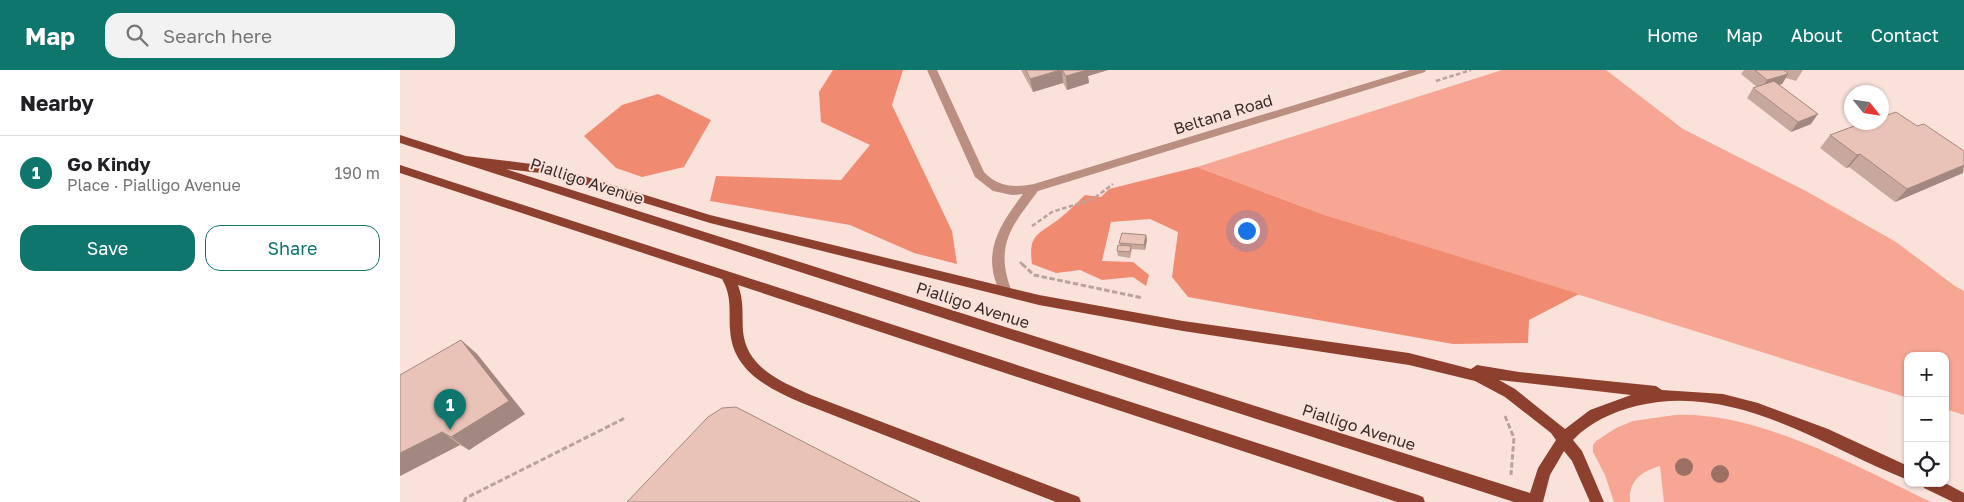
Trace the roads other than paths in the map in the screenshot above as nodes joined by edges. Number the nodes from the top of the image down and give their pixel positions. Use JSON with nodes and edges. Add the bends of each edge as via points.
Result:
{"nodes":[{"id":1,"x":932,"y":70,"type":"edge"},
{"id":2,"x":1421,"y":70,"type":"edge"},
{"id":3,"x":400,"y":139,"type":"edge"},
{"id":4,"x":466,"y":160,"type":"junction"},
{"id":5,"x":400,"y":168,"type":"edge"},
{"id":6,"x":1034,"y":188,"type":"junction"},
{"id":7,"x":726,"y":275,"type":"junction"},
{"id":8,"x":1006,"y":292,"type":"junction"},
{"id":9,"x":1445,"y":367,"type":"junction"},
{"id":10,"x":1692,"y":396,"type":"junction"},
{"id":11,"x":1565,"y":439,"type":"junction"},
{"id":12,"x":1904,"y":472,"type":"edge"},
{"id":13,"x":1937,"y":487,"type":"edge"},
{"id":14,"x":1964,"y":500,"type":"edge"},
{"id":15,"x":1074,"y":502,"type":"edge"},
{"id":16,"x":1418,"y":502,"type":"edge"},
{"id":17,"x":1535,"y":502,"type":"edge"},
{"id":18,"x":1597,"y":502,"type":"edge"}],
"edges":[{"from":1,"to":6,"type":"street","name":"Beltana Road","via":[[982,178],[1007,191]]},
{"from":2,"to":6,"type":"street","name":"Beltana Road"},
{"from":3,"to":4,"type":"main road","name":"Pialligo Avenue"},
{"from":4,"to":8,"type":"main road","via":[[558,173],[710,219]]},
{"from":4,"to":17,"type":"main road","name":"Pialligo Avenue"},
{"from":5,"to":7,"type":"main road"},
{"from":6,"to":8,"type":"street","via":[[1006,226],[998,246],[998,273]]},
{"from":7,"to":15,"type":"main road","via":[[738,300],[737,338],[746,359],[762,376],[808,398]]},
{"from":7,"to":16,"type":"main road"},
{"from":8,"to":9,"type":"main road","via":[[1109,314]]},
{"from":9,"to":10,"type":"main road"},
{"from":9,"to":11,"type":"main road","via":[[1478,376],[1510,393],[1547,420]]},
{"from":10,"to":11,"type":"main road","via":[[1663,396],[1614,405],[1577,426]]},
{"from":10,"to":12,"type":"main road","via":[[1734,401],[1800,423]]},
{"from":11,"to":17,"type":"main road","via":[[1545,466]]},
{"from":11,"to":18,"type":"main road"},
{"from":13,"to":14,"type":"main road"}]}
